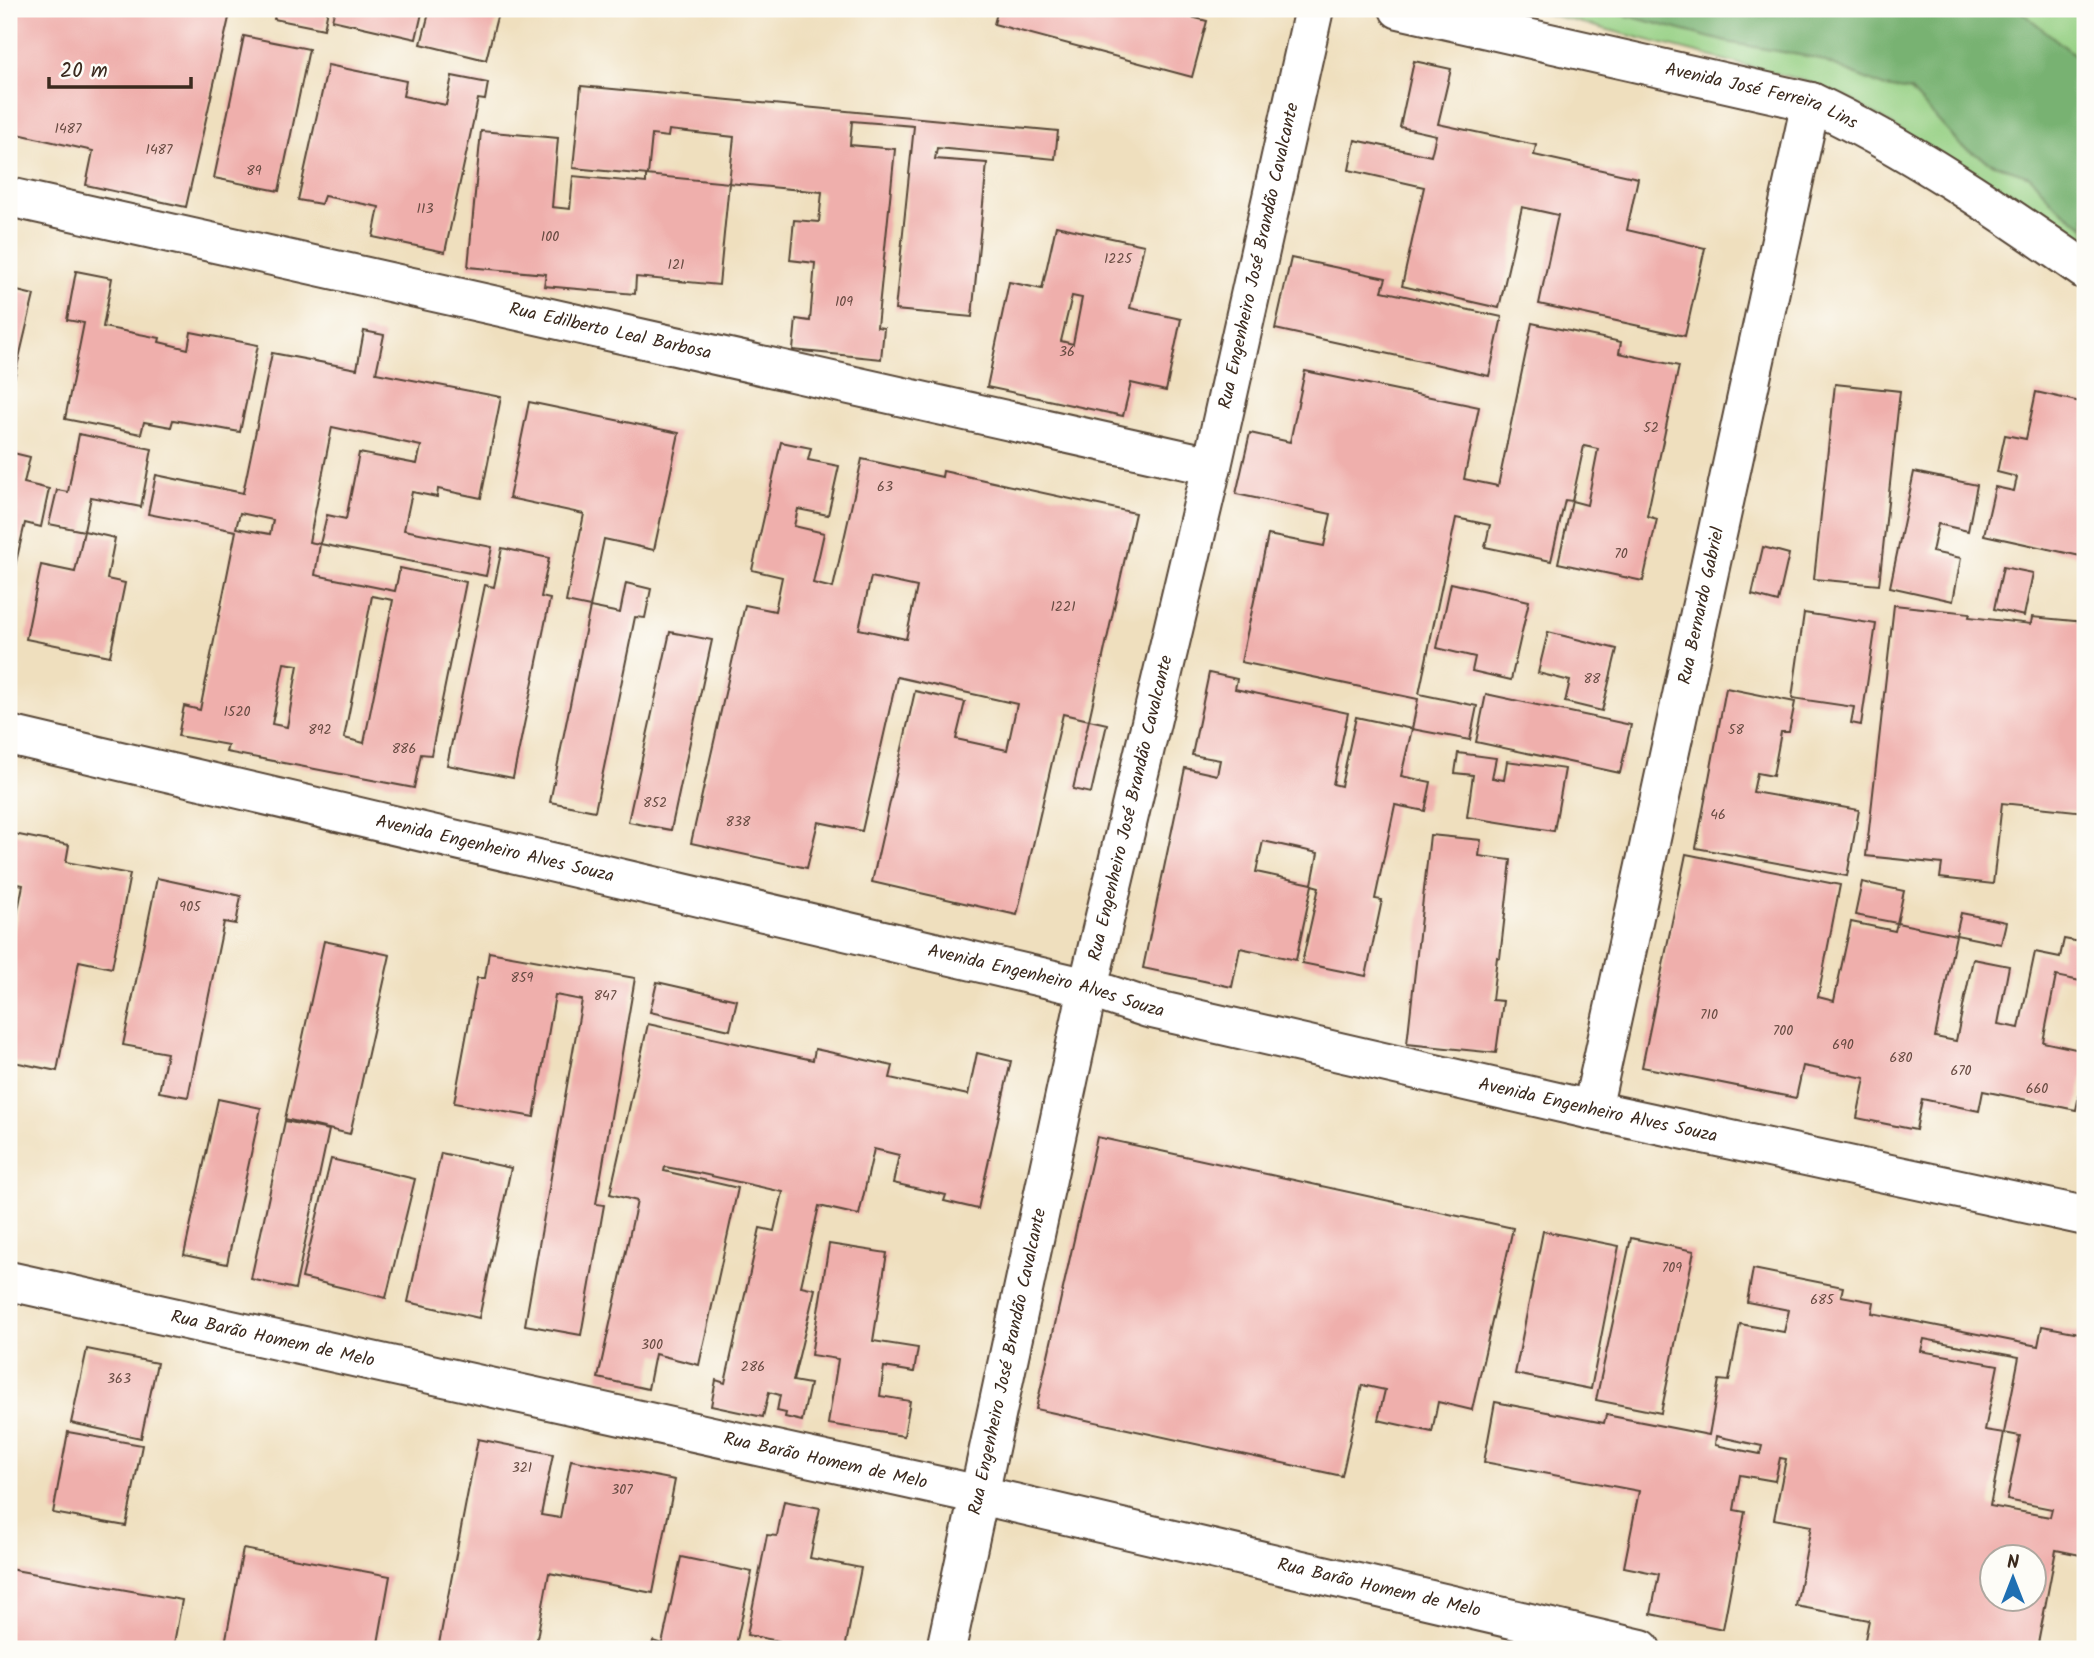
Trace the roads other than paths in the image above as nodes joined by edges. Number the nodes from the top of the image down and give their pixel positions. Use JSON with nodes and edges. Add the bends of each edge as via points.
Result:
{"nodes":[{"id":1,"x":1314,"y":9,"type":"edge"},
{"id":2,"x":1399,"y":9,"type":"edge"},
{"id":3,"x":1811,"y":102,"type":"junction"},
{"id":4,"x":9,"y":197,"type":"edge"},
{"id":5,"x":2085,"y":270,"type":"edge"},
{"id":6,"x":1212,"y":466,"type":"junction"},
{"id":7,"x":9,"y":735,"type":"edge"},
{"id":8,"x":1088,"y":988,"type":"junction"},
{"id":9,"x":1592,"y":1110,"type":"junction"},
{"id":10,"x":2085,"y":1216,"type":"edge"},
{"id":11,"x":9,"y":1281,"type":"edge"},
{"id":12,"x":980,"y":1495,"type":"junction"},
{"id":13,"x":946,"y":1649,"type":"edge"},
{"id":14,"x":1641,"y":1649,"type":"edge"}],
"edges":[{"from":1,"to":6,"type":"street","name":"Rua Engenheiro José Brandão Cavalcante"},
{"from":2,"to":3,"type":"street","name":"Avenida José Ferreira Lins"},
{"from":3,"to":5,"type":"street","name":"Avenida José Ferreira Lins","via":[[1988,202]]},
{"from":3,"to":9,"type":"street","name":"Rua Bernardo Gabriel"},
{"from":4,"to":6,"type":"street","name":"Rua Edilberto Leal Barbosa"},
{"from":6,"to":8,"type":"street","name":"Rua Engenheiro José Brandão Cavalcante"},
{"from":7,"to":8,"type":"street","name":"Avenida Engenheiro Alves Souza"},
{"from":8,"to":9,"type":"street","name":"Avenida Engenheiro Alves Souza","via":[[1148,1007]]},
{"from":8,"to":12,"type":"street","name":"Rua Engenheiro José Brandão Cavalcante"},
{"from":9,"to":10,"type":"street","name":"Avenida Engenheiro Alves Souza"},
{"from":11,"to":12,"type":"street","name":"Rua Barão Homem de Melo"},
{"from":12,"to":13,"type":"street","name":"Rua Engenheiro José Brandão Cavalcante"},
{"from":12,"to":14,"type":"street","name":"Rua Barão Homem de Melo"}]}
